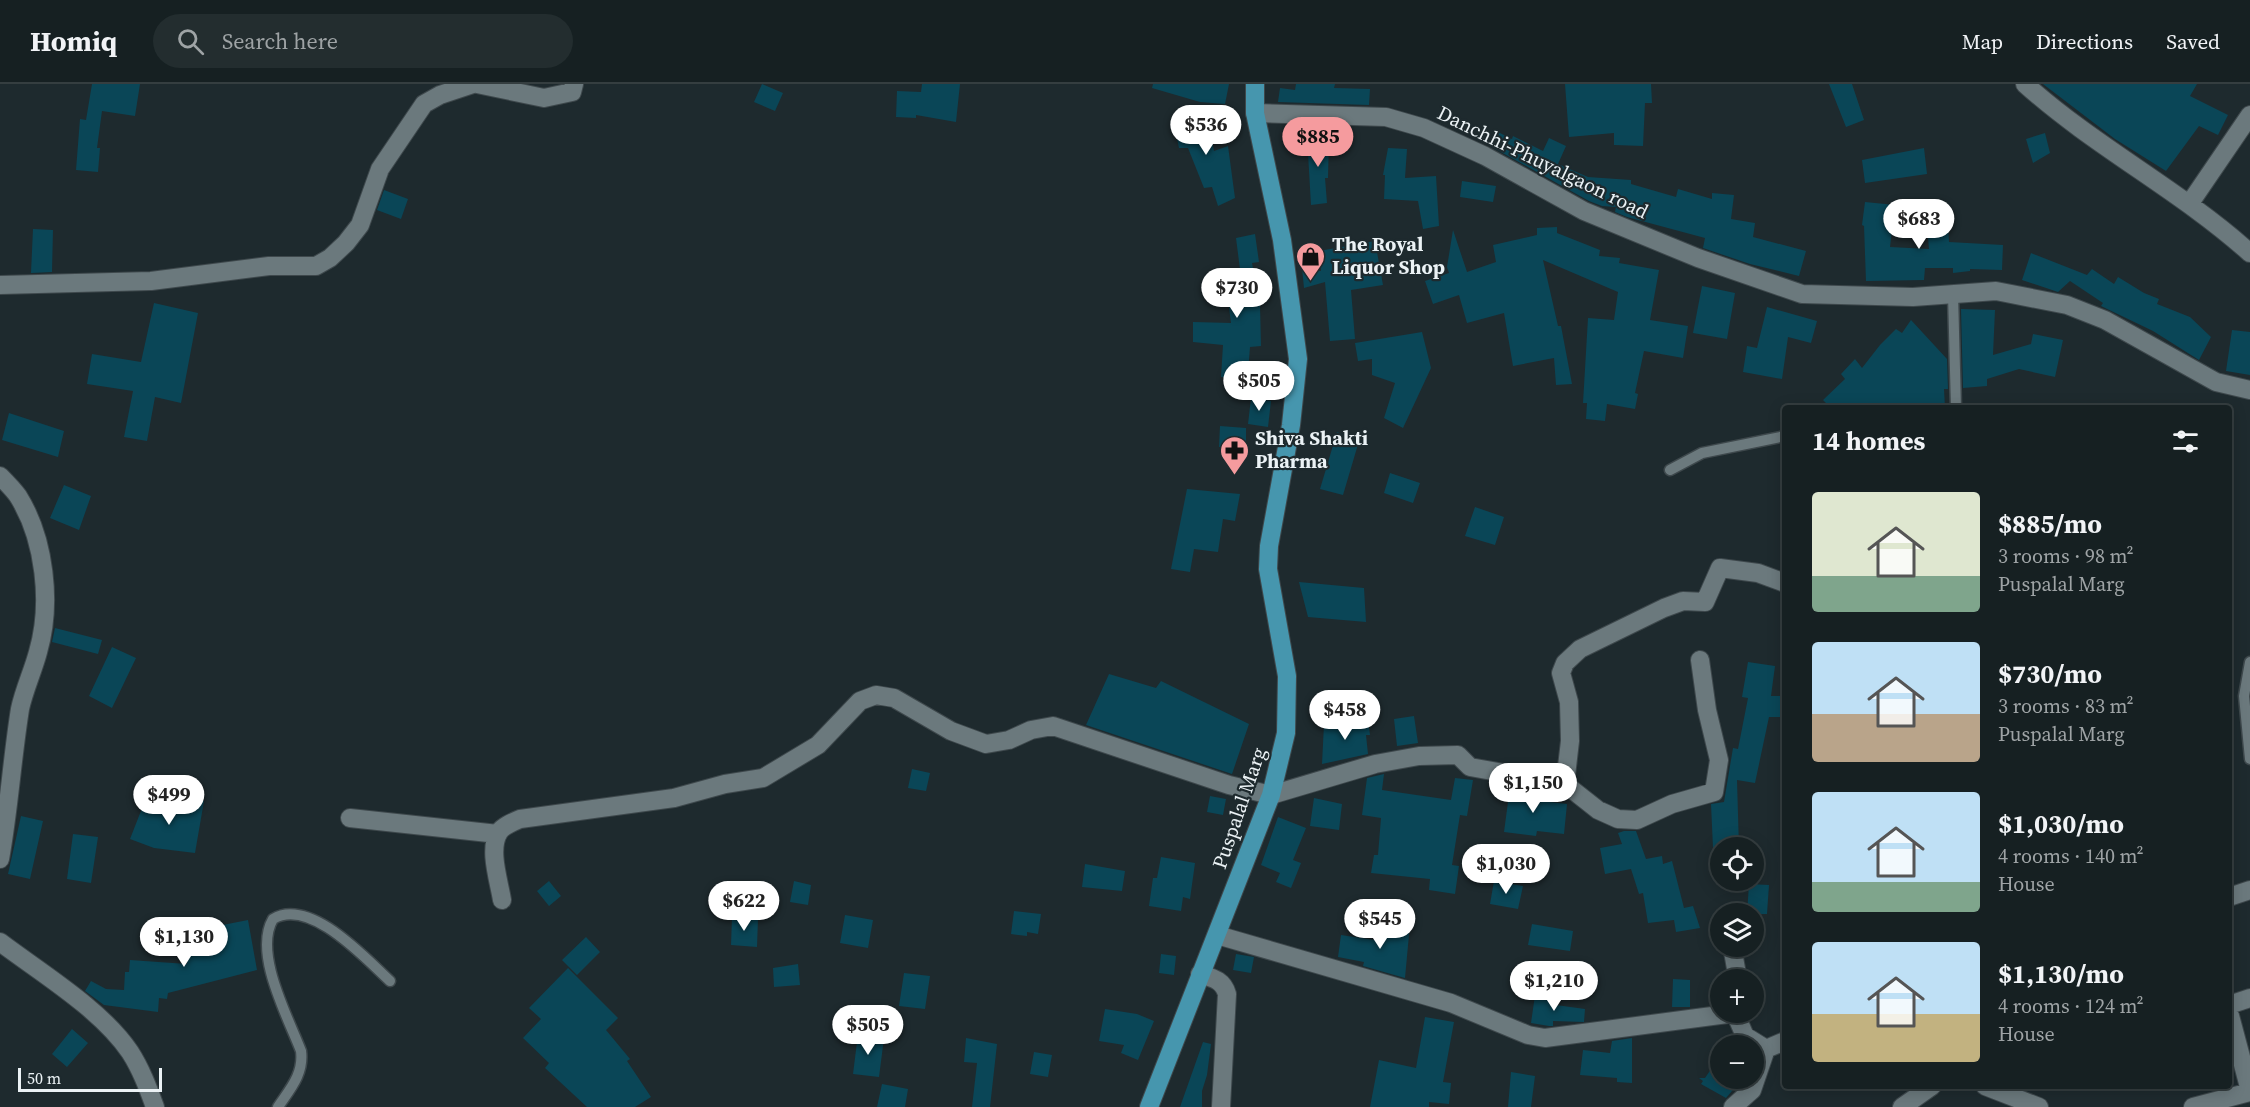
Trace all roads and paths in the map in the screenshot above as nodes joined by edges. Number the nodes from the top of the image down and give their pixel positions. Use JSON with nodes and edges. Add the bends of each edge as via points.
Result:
{"nodes":[{"id":1,"x":475,"y":84,"type":"edge"},
{"id":2,"x":574,"y":84,"type":"edge"},
{"id":3,"x":1255,"y":84,"type":"edge"},
{"id":4,"x":2025,"y":84,"type":"edge"},
{"id":5,"x":1255,"y":113,"type":"junction"},
{"id":6,"x":2250,"y":115,"type":"edge"},
{"id":7,"x":2190,"y":203,"type":"junction"},
{"id":8,"x":2250,"y":253,"type":"edge"},
{"id":9,"x":0,"y":285,"type":"edge"},
{"id":10,"x":1953,"y":294,"type":"junction"},
{"id":11,"x":2250,"y":390,"type":"edge"},
{"id":12,"x":1955,"y":405,"type":"edge"},
{"id":13,"x":1782,"y":437,"type":"edge"},
{"id":14,"x":1670,"y":470,"type":"dead end"},
{"id":15,"x":0,"y":476,"type":"edge"},
{"id":16,"x":1782,"y":582,"type":"edge"},
{"id":17,"x":1700,"y":660,"type":"dead end"},
{"id":18,"x":2250,"y":662,"type":"edge"},
{"id":19,"x":2250,"y":759,"type":"edge"},
{"id":20,"x":1564,"y":784,"type":"junction"},
{"id":21,"x":1271,"y":795,"type":"junction"},
{"id":22,"x":350,"y":818,"type":"dead end"},
{"id":23,"x":498,"y":834,"type":"junction"},
{"id":24,"x":0,"y":859,"type":"edge"},
{"id":25,"x":2250,"y":890,"type":"edge"},
{"id":26,"x":2232,"y":896,"type":"edge"},
{"id":27,"x":502,"y":900,"type":"dead end"},
{"id":28,"x":1217,"y":935,"type":"junction"},
{"id":29,"x":0,"y":942,"type":"edge"},
{"id":30,"x":1200,"y":974,"type":"junction"},
{"id":31,"x":390,"y":981,"type":"dead end"},
{"id":32,"x":2250,"y":998,"type":"edge"},
{"id":33,"x":2232,"y":1004,"type":"edge"},
{"id":34,"x":1710,"y":1016,"type":"edge"},
{"id":35,"x":1739,"y":1023,"type":"edge"},
{"id":36,"x":2232,"y":1023,"type":"edge"},
{"id":37,"x":1782,"y":1042,"type":"edge"},
{"id":38,"x":1766,"y":1049,"type":"junction"},
{"id":39,"x":1928,"y":1089,"type":"edge"},
{"id":40,"x":1993,"y":1089,"type":"edge"},
{"id":41,"x":2250,"y":1091,"type":"edge"},
{"id":42,"x":155,"y":1107,"type":"edge"},
{"id":43,"x":278,"y":1107,"type":"edge"},
{"id":44,"x":1149,"y":1107,"type":"edge"},
{"id":45,"x":1221,"y":1107,"type":"edge"},
{"id":46,"x":1733,"y":1107,"type":"edge"},
{"id":47,"x":1902,"y":1107,"type":"edge"},
{"id":48,"x":2039,"y":1107,"type":"edge"},
{"id":49,"x":2193,"y":1107,"type":"edge"}],
"edges":[{"from":1,"to":2,"type":"street","via":[[544,98],[572,92]]},
{"from":1,"to":9,"type":"street","via":[[424,104],[380,169],[360,225],[330,258],[316,266],[269,266],[151,281]]},
{"from":3,"to":5,"type":"main road","name":"Puspalal Marg"},
{"from":4,"to":7,"type":"street","via":[[2130,165]]},
{"from":5,"to":10,"type":"street","name":"Danchhi-Phuyalgaon road","via":[[1386,117],[1424,128],[1485,156],[1584,211],[1698,258],[1802,294]]},
{"from":5,"to":21,"type":"main road","name":"Puspalal Marg","via":[[1282,240],[1298,358],[1291,425],[1269,546],[1268,569],[1287,676],[1288,709],[1283,756]]},
{"from":6,"to":7,"type":"street"},
{"from":7,"to":8,"type":"street"},
{"from":10,"to":11,"type":"street","name":"Danchhi-Phuyalgaon road","via":[[1996,291],[2067,305],[2105,320],[2216,382]]},
{"from":10,"to":12,"type":"lane"},
{"from":13,"to":14,"type":"lane","via":[[1702,453]]},
{"from":15,"to":24,"type":"street","via":[[18,496],[33,529],[42,564],[44,603],[39,650],[21,706]]},
{"from":16,"to":20,"type":"street","via":[[1758,573],[1720,568],[1705,602],[1683,601],[1580,649],[1565,663],[1561,673],[1570,741]]},
{"from":17,"to":20,"type":"street","via":[[1719,760],[1713,792],[1637,820],[1618,819],[1598,810]]},
{"from":18,"to":19,"type":"lane","via":[[2244,696]]},
{"from":20,"to":21,"type":"street","via":[[1470,767],[1458,755],[1419,756],[1375,764]]},
{"from":21,"to":23,"type":"street","via":[[1229,785],[1053,726],[996,744],[976,741],[894,698],[876,695],[860,701],[818,746],[763,778],[663,800],[520,819]]},
{"from":21,"to":28,"type":"main road","name":"Puspalal Marg"},
{"from":22,"to":23,"type":"street"},
{"from":23,"to":27,"type":"street","via":[[495,854]]},
{"from":25,"to":26,"type":"street"},
{"from":28,"to":30,"type":"main road","name":"Puspalal Marg"},
{"from":28,"to":34,"type":"street","via":[[1451,1002],[1528,1035],[1545,1038]]},
{"from":29,"to":42,"type":"street","via":[[116,1036],[130,1052]]},
{"from":30,"to":44,"type":"main road","name":"Puspalal Marg"},
{"from":30,"to":45,"type":"street","via":[[1217,979],[1225,985],[1227,994]]},
{"from":31,"to":43,"type":"lane","via":[[332,929],[289,914],[273,919],[268,928],[269,968],[303,1064]]},
{"from":32,"to":33,"type":"street"},
{"from":35,"to":38,"type":"street","via":[[1745,1036]]},
{"from":36,"to":41,"type":"street"},
{"from":37,"to":38,"type":"street"},
{"from":38,"to":46,"type":"street","via":[[1752,1090]]},
{"from":39,"to":47,"type":"street"},
{"from":40,"to":48,"type":"street"},
{"from":41,"to":49,"type":"street"}]}
